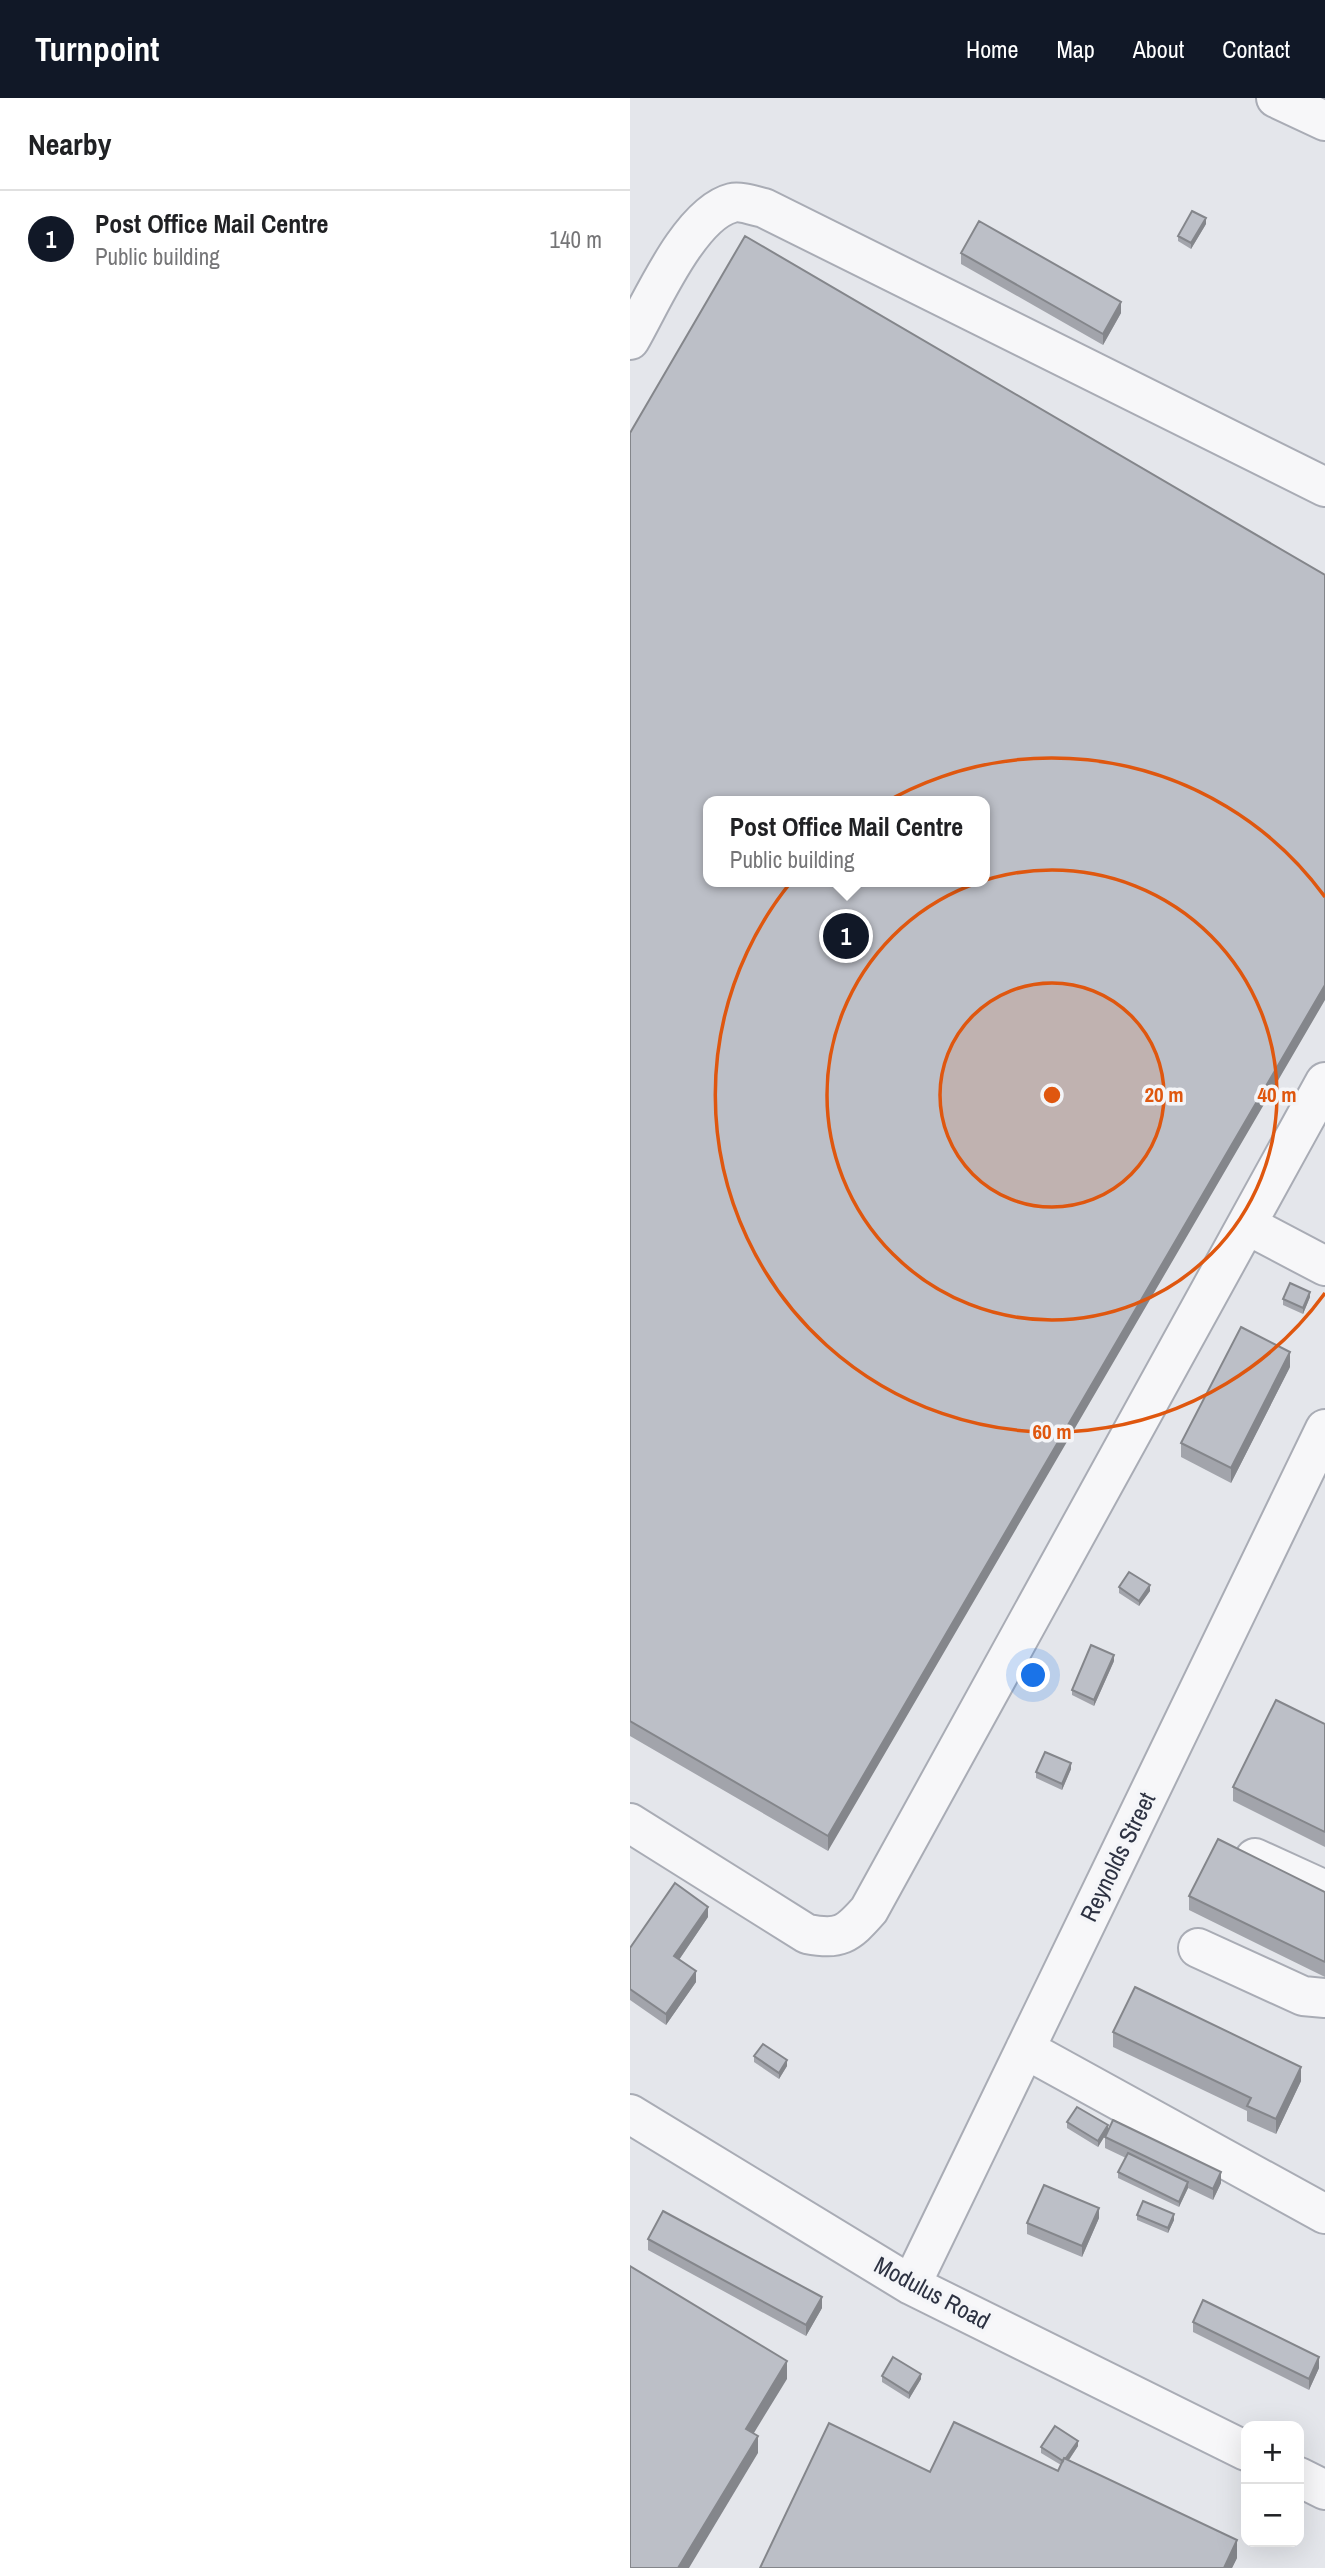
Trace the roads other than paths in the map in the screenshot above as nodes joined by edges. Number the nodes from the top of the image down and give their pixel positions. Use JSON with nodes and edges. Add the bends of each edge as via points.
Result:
{"nodes":[{"id":1,"x":1276,"y":98,"type":"edge"},
{"id":2,"x":1325,"y":121,"type":"edge"},
{"id":3,"x":630,"y":340,"type":"edge"},
{"id":4,"x":1325,"y":487,"type":"edge"},
{"id":5,"x":1325,"y":1082,"type":"edge"},
{"id":6,"x":1247,"y":1225,"type":"junction"},
{"id":7,"x":1325,"y":1266,"type":"edge"},
{"id":8,"x":1325,"y":1429,"type":"edge"},
{"id":9,"x":630,"y":1823,"type":"edge"},
{"id":10,"x":1255,"y":1858,"type":"edge"},
{"id":11,"x":1325,"y":1890,"type":"edge"},
{"id":12,"x":1198,"y":1948,"type":"dead end"},
{"id":13,"x":1325,"y":1998,"type":"edge"},
{"id":14,"x":1025,"y":2049,"type":"junction"},
{"id":15,"x":635,"y":2127,"type":"edge"},
{"id":16,"x":1325,"y":2214,"type":"edge"},
{"id":17,"x":911,"y":2285,"type":"junction"},
{"id":18,"x":1241,"y":2449,"type":"edge"},
{"id":19,"x":1304,"y":2480,"type":"edge"},
{"id":20,"x":1325,"y":2490,"type":"edge"}],
"edges":[{"from":1,"to":2,"type":"street"},
{"from":3,"to":4,"type":"street","via":[[706,217],[733,203],[764,208]]},
{"from":5,"to":6,"type":"street"},
{"from":6,"to":7,"type":"street"},
{"from":6,"to":9,"type":"street","via":[[869,1910],[851,1931],[831,1938],[807,1934]]},
{"from":8,"to":14,"type":"street","name":"Reynolds Street"},
{"from":10,"to":11,"type":"street"},
{"from":12,"to":13,"type":"street","via":[[1303,1996]]},
{"from":14,"to":16,"type":"street"},
{"from":14,"to":17,"type":"street","name":"Reynolds Street"},
{"from":15,"to":17,"type":"street","name":"Modulus Road"},
{"from":17,"to":18,"type":"street","name":"Modulus Road"},
{"from":19,"to":20,"type":"street"}]}
